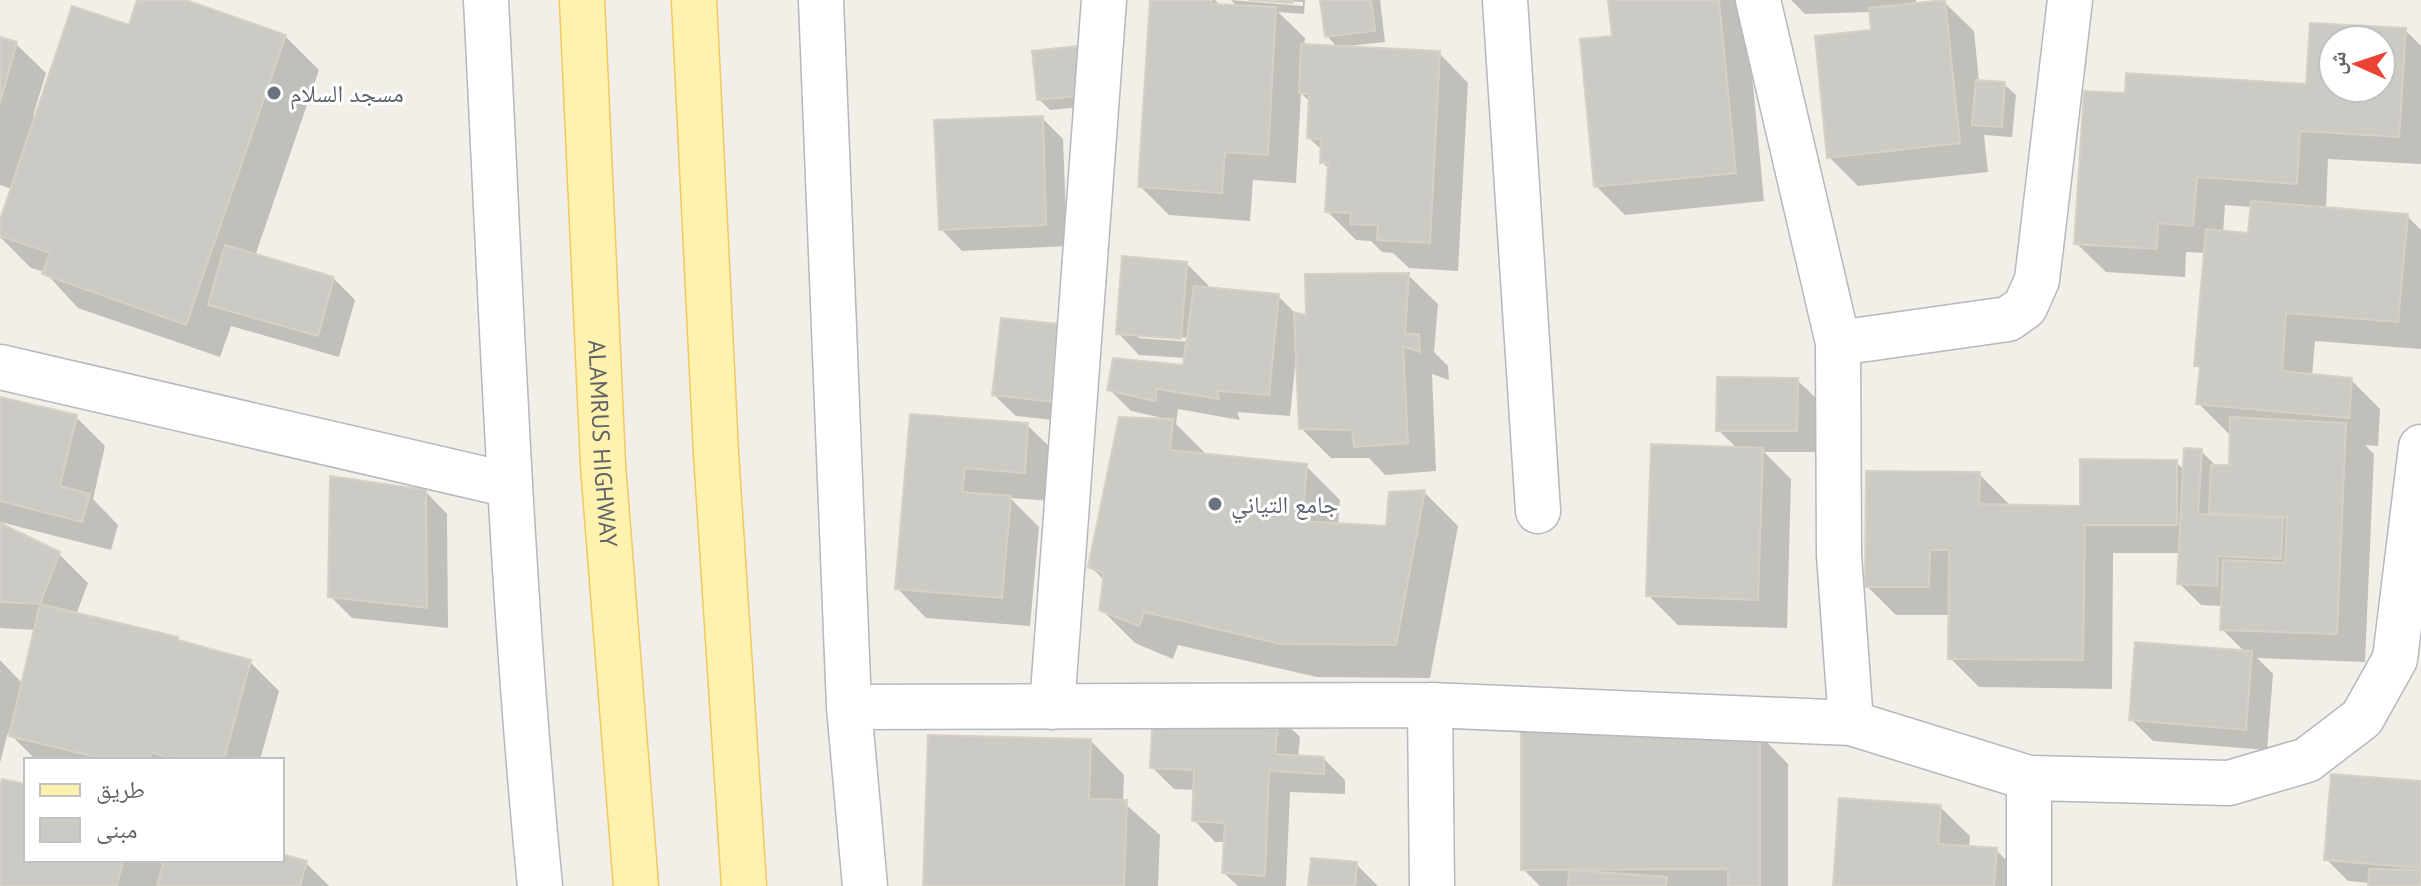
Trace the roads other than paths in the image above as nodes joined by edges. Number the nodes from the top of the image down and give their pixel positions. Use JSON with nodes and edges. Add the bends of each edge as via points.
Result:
{"nodes":[{"id":1,"x":486,"y":0,"type":"edge"},
{"id":2,"x":582,"y":0,"type":"edge"},
{"id":3,"x":694,"y":0,"type":"edge"},
{"id":4,"x":821,"y":0,"type":"edge"},
{"id":5,"x":1104,"y":0,"type":"edge"},
{"id":6,"x":1505,"y":0,"type":"edge"},
{"id":7,"x":1758,"y":0,"type":"edge"},
{"id":8,"x":2070,"y":0,"type":"edge"},
{"id":9,"x":1838,"y":343,"type":"junction"},
{"id":10,"x":0,"y":367,"type":"edge"},
{"id":11,"x":2421,"y":447,"type":"edge"},
{"id":12,"x":510,"y":485,"type":"junction"},
{"id":13,"x":1538,"y":511,"type":"dead end"},
{"id":14,"x":1430,"y":705,"type":"junction"},
{"id":15,"x":849,"y":707,"type":"junction"},
{"id":16,"x":1052,"y":707,"type":"junction"},
{"id":17,"x":1851,"y":723,"type":"junction"},
{"id":18,"x":2029,"y":778,"type":"junction"},
{"id":19,"x":540,"y":886,"type":"edge"},
{"id":20,"x":636,"y":886,"type":"edge"},
{"id":21,"x":744,"y":886,"type":"edge"},
{"id":22,"x":865,"y":886,"type":"edge"},
{"id":23,"x":1432,"y":886,"type":"edge"},
{"id":24,"x":2029,"y":886,"type":"edge"}],
"edges":[{"from":1,"to":12,"type":"street"},
{"from":2,"to":20,"type":"main road","name":"ALAMRUS HIGHWAY","via":[[603,465]]},
{"from":3,"to":21,"type":"main road"},
{"from":4,"to":15,"type":"street"},
{"from":5,"to":16,"type":"street"},
{"from":6,"to":13,"type":"street"},
{"from":7,"to":9,"type":"street"},
{"from":8,"to":9,"type":"street","via":[[2037,280],[2025,307],[2008,319]]},
{"from":9,"to":17,"type":"street","via":[[1839,555]]},
{"from":10,"to":12,"type":"street"},
{"from":11,"to":18,"type":"street","via":[[2395,659],[2362,718],[2307,760],[2229,783]]},
{"from":12,"to":19,"type":"street"},
{"from":14,"to":16,"type":"street"},
{"from":14,"to":17,"type":"street"},
{"from":14,"to":23,"type":"street"},
{"from":15,"to":16,"type":"street"},
{"from":15,"to":22,"type":"street"},
{"from":17,"to":18,"type":"street"},
{"from":18,"to":24,"type":"street"}]}
